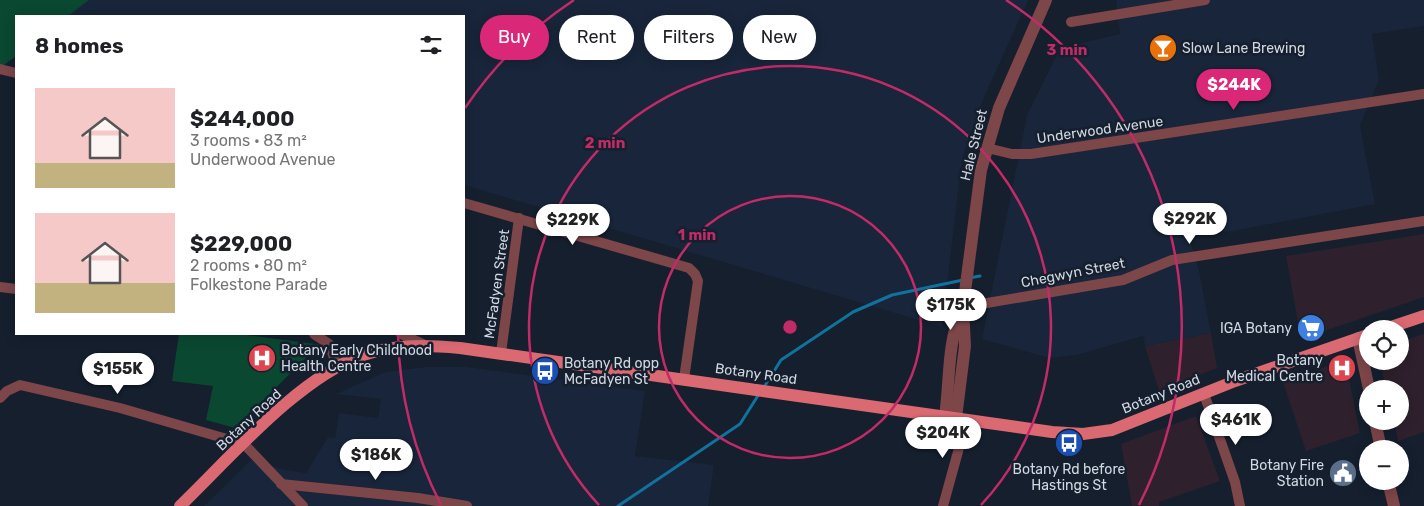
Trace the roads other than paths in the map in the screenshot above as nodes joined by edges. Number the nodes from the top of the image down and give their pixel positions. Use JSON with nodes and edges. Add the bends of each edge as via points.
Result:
{"nodes":[{"id":1,"x":1046,"y":0,"type":"edge"},
{"id":2,"x":1205,"y":0,"type":"edge"},
{"id":3,"x":1071,"y":22,"type":"dead end"},
{"id":4,"x":0,"y":69,"type":"edge"},
{"id":5,"x":15,"y":73,"type":"edge"},
{"id":6,"x":1424,"y":94,"type":"edge"},
{"id":7,"x":993,"y":149,"type":"junction"},
{"id":8,"x":465,"y":203,"type":"edge"},
{"id":9,"x":519,"y":218,"type":"junction"},
{"id":10,"x":1424,"y":221,"type":"edge"},
{"id":11,"x":0,"y":287,"type":"edge"},
{"id":12,"x":15,"y":289,"type":"edge"},
{"id":13,"x":963,"y":307,"type":"junction"},
{"id":14,"x":1424,"y":316,"type":"edge"},
{"id":15,"x":1409,"y":321,"type":"edge"},
{"id":16,"x":316,"y":335,"type":"edge"},
{"id":17,"x":403,"y":335,"type":"edge"},
{"id":18,"x":1359,"y":337,"type":"edge"},
{"id":19,"x":423,"y":344,"type":"junction"},
{"id":20,"x":501,"y":353,"type":"junction"},
{"id":21,"x":337,"y":366,"type":"junction"},
{"id":22,"x":684,"y":379,"type":"junction"},
{"id":23,"x":1204,"y":394,"type":"junction"},
{"id":24,"x":0,"y":398,"type":"edge"},
{"id":25,"x":956,"y":417,"type":"junction"},
{"id":26,"x":244,"y":444,"type":"junction"},
{"id":27,"x":281,"y":484,"type":"junction"},
{"id":28,"x":1390,"y":490,"type":"edge"},
{"id":29,"x":180,"y":506,"type":"edge"},
{"id":30,"x":303,"y":506,"type":"edge"},
{"id":31,"x":467,"y":506,"type":"edge"},
{"id":32,"x":943,"y":506,"type":"edge"},
{"id":33,"x":1240,"y":506,"type":"edge"},
{"id":34,"x":1394,"y":506,"type":"edge"}],
"edges":[{"from":1,"to":7,"type":"street","name":"Hale Street","via":[[998,108]]},
{"from":2,"to":3,"type":"street"},
{"from":4,"to":5,"type":"street"},
{"from":6,"to":7,"type":"street","name":"Underwood Avenue","via":[[1099,144],[1017,154]]},
{"from":7,"to":13,"type":"street","name":"Hale Street","via":[[976,200]]},
{"from":8,"to":9,"type":"street"},
{"from":9,"to":20,"type":"street","name":"McFadyen Street"},
{"from":9,"to":22,"type":"street","via":[[689,268],[698,281]]},
{"from":10,"to":13,"type":"street","name":"Chegwyn Street","via":[[1172,260],[1123,280]]},
{"from":11,"to":12,"type":"street"},
{"from":13,"to":25,"type":"street","name":"Hale Street","via":[[965,346]]},
{"from":14,"to":15,"type":"main road"},
{"from":16,"to":21,"type":"street","via":[[329,344]]},
{"from":17,"to":19,"type":"street"},
{"from":18,"to":23,"type":"main road","name":"Botany Road"},
{"from":19,"to":20,"type":"main road","name":"Botany Road"},
{"from":19,"to":21,"type":"main road","name":"Botany Road","via":[[382,350]]},
{"from":20,"to":22,"type":"main road","name":"Botany Road"},
{"from":21,"to":26,"type":"main road","name":"Botany Road","via":[[298,394]]},
{"from":22,"to":25,"type":"main road","name":"Botany Road"},
{"from":23,"to":25,"type":"main road","name":"Botany Road","via":[[1098,433],[1060,433]]},
{"from":23,"to":33,"type":"street","via":[[1235,482]]},
{"from":24,"to":26,"type":"street","via":[[20,385],[120,408]]},
{"from":25,"to":32,"type":"street"},
{"from":26,"to":27,"type":"street"},
{"from":26,"to":29,"type":"main road","name":"Botany Road"},
{"from":27,"to":30,"type":"street"},
{"from":27,"to":31,"type":"street"},
{"from":28,"to":34,"type":"street"}]}
